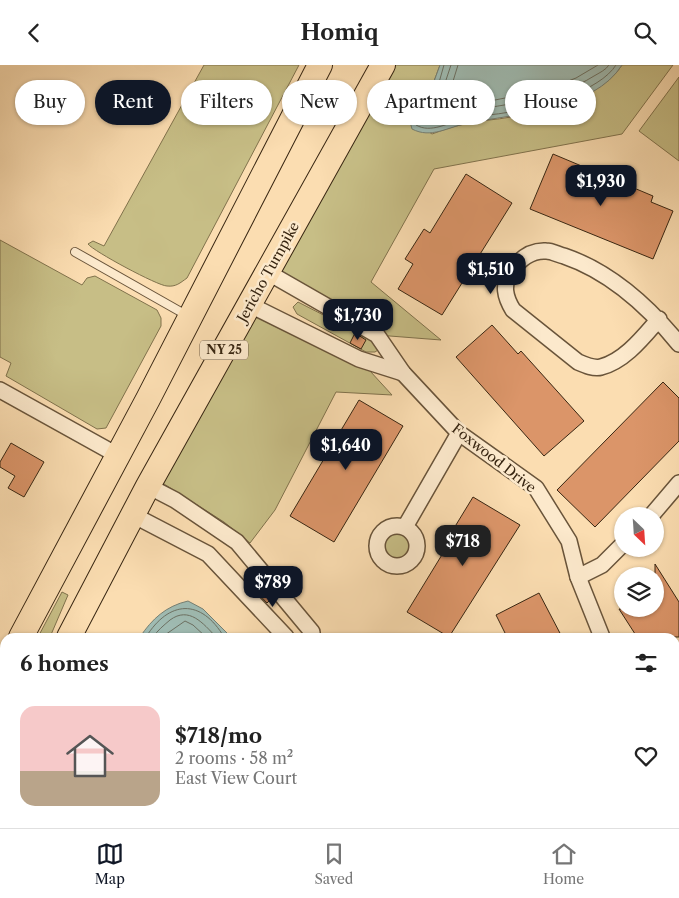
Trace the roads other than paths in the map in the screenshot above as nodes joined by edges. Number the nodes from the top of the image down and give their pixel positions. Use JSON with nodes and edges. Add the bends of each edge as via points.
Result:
{"nodes":[{"id":1,"x":320,"y":65,"type":"edge"},
{"id":2,"x":383,"y":65,"type":"edge"},
{"id":3,"x":74,"y":252,"type":"dead end"},
{"id":4,"x":267,"y":272,"type":"junction"},
{"id":5,"x":250,"y":305,"type":"junction"},
{"id":6,"x":190,"y":317,"type":"junction"},
{"id":7,"x":659,"y":319,"type":"junction"},
{"id":8,"x":679,"y":344,"type":"edge"},
{"id":9,"x":403,"y":373,"type":"junction"},
{"id":10,"x":0,"y":390,"type":"edge"},
{"id":11,"x":458,"y":433,"type":"junction"},
{"id":12,"x":117,"y":455,"type":"junction"},
{"id":13,"x":679,"y":483,"type":"edge"},
{"id":14,"x":148,"y":486,"type":"junction"},
{"id":15,"x":659,"y":507,"type":"edge"},
{"id":16,"x":133,"y":515,"type":"junction"},
{"id":17,"x":404,"y":527,"type":"dead end"},
{"id":18,"x":614,"y":553,"type":"edge"},
{"id":19,"x":578,"y":577,"type":"junction"},
{"id":20,"x":23,"y":633,"type":"edge"},
{"id":21,"x":71,"y":633,"type":"edge"},
{"id":22,"x":282,"y":633,"type":"edge"},
{"id":23,"x":312,"y":633,"type":"edge"},
{"id":24,"x":600,"y":633,"type":"edge"}],
"edges":[{"from":1,"to":6,"type":"main road","number":"NY 25"},
{"from":2,"to":4,"type":"main road","name":"Jericho Turnpike","number":"NY 25"},
{"from":3,"to":6,"type":"lane"},
{"from":4,"to":5,"type":"main road","name":"Jericho Turnpike","number":"NY 25"},
{"from":4,"to":9,"type":"street","name":"Foxwood Drive","via":[[377,335]]},
{"from":5,"to":9,"type":"street","name":"Foxwood Drive","via":[[359,359]]},
{"from":5,"to":14,"type":"main road","name":"Jericho Turnpike","number":"NY 25"},
{"from":6,"to":12,"type":"main road","number":"NY 25"},
{"from":7,"to":7,"type":"street","via":[[617,283],[574,259],[546,251],[531,253],[517,263],[505,287],[513,310],[578,362],[591,367],[613,362],[635,345]]},
{"from":7,"to":8,"type":"street"},
{"from":9,"to":11,"type":"street","name":"Foxwood Drive"},
{"from":10,"to":12,"type":"street"},
{"from":11,"to":17,"type":"street"},
{"from":11,"to":19,"type":"street","name":"Foxwood Drive","via":[[536,488],[569,541]]},
{"from":12,"to":20,"type":"main road","number":"NY 25"},
{"from":13,"to":15,"type":"street"},
{"from":14,"to":16,"type":"main road","name":"Jericho Turnpike","number":"NY 25"},
{"from":14,"to":23,"type":"street","via":[[237,542]]},
{"from":16,"to":21,"type":"main road","name":"Jericho Turnpike","number":"NY 25"},
{"from":16,"to":22,"type":"street","via":[[208,554]]},
{"from":18,"to":19,"type":"street","via":[[602,565]]},
{"from":19,"to":24,"type":"street","name":"Foxwood Drive"}]}
